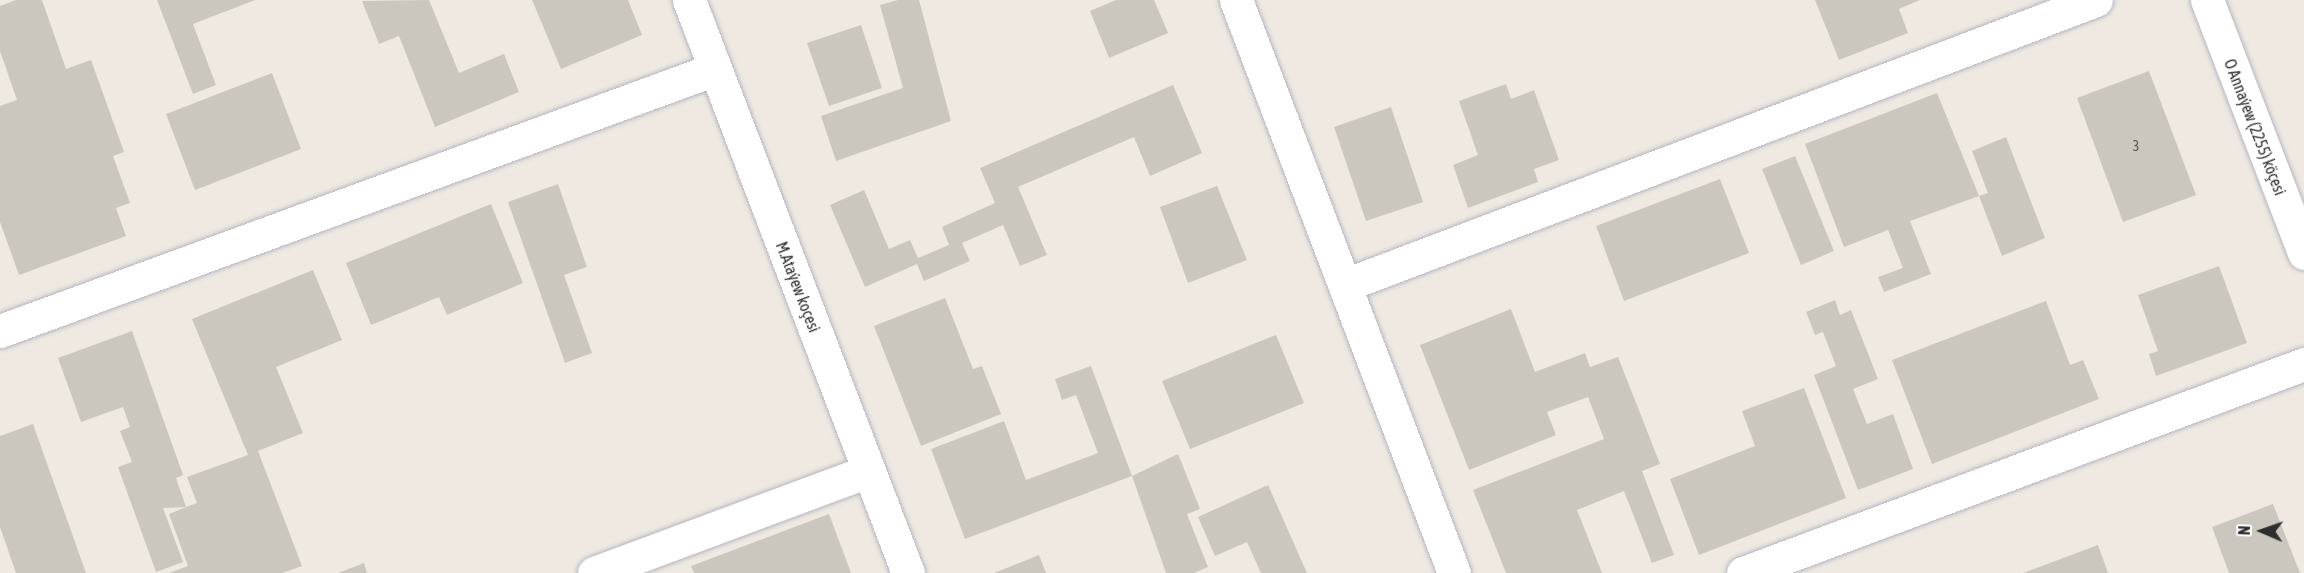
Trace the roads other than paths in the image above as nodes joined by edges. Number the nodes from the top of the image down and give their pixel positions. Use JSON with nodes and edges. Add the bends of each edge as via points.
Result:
{"nodes":[{"id":1,"x":689,"y":0,"type":"edge"},
{"id":2,"x":1236,"y":0,"type":"edge"},
{"id":3,"x":2096,"y":0,"type":"edge"},
{"id":4,"x":2207,"y":0,"type":"edge"},
{"id":5,"x":716,"y":69,"type":"junction"},
{"id":6,"x":2304,"y":253,"type":"edge"},
{"id":7,"x":1345,"y":285,"type":"junction"},
{"id":8,"x":0,"y":331,"type":"edge"},
{"id":9,"x":2304,"y":364,"type":"edge"},
{"id":10,"x":869,"y":471,"type":"junction"},
{"id":11,"x":594,"y":573,"type":"edge"},
{"id":12,"x":908,"y":573,"type":"edge"},
{"id":13,"x":1454,"y":573,"type":"edge"},
{"id":14,"x":1743,"y":573,"type":"edge"}],
"edges":[{"from":1,"to":5,"type":"street","name":"M.Ataýew koçesi"},
{"from":2,"to":7,"type":"street"},
{"from":3,"to":7,"type":"street"},
{"from":4,"to":6,"type":"street","name":"O Annaýew (2255) köçesi"},
{"from":5,"to":8,"type":"street"},
{"from":5,"to":10,"type":"street","name":"M.Ataýew koçesi"},
{"from":7,"to":13,"type":"street"},
{"from":9,"to":14,"type":"street"},
{"from":10,"to":11,"type":"street"},
{"from":10,"to":12,"type":"street","name":"M.Ataýew koçesi"}]}
